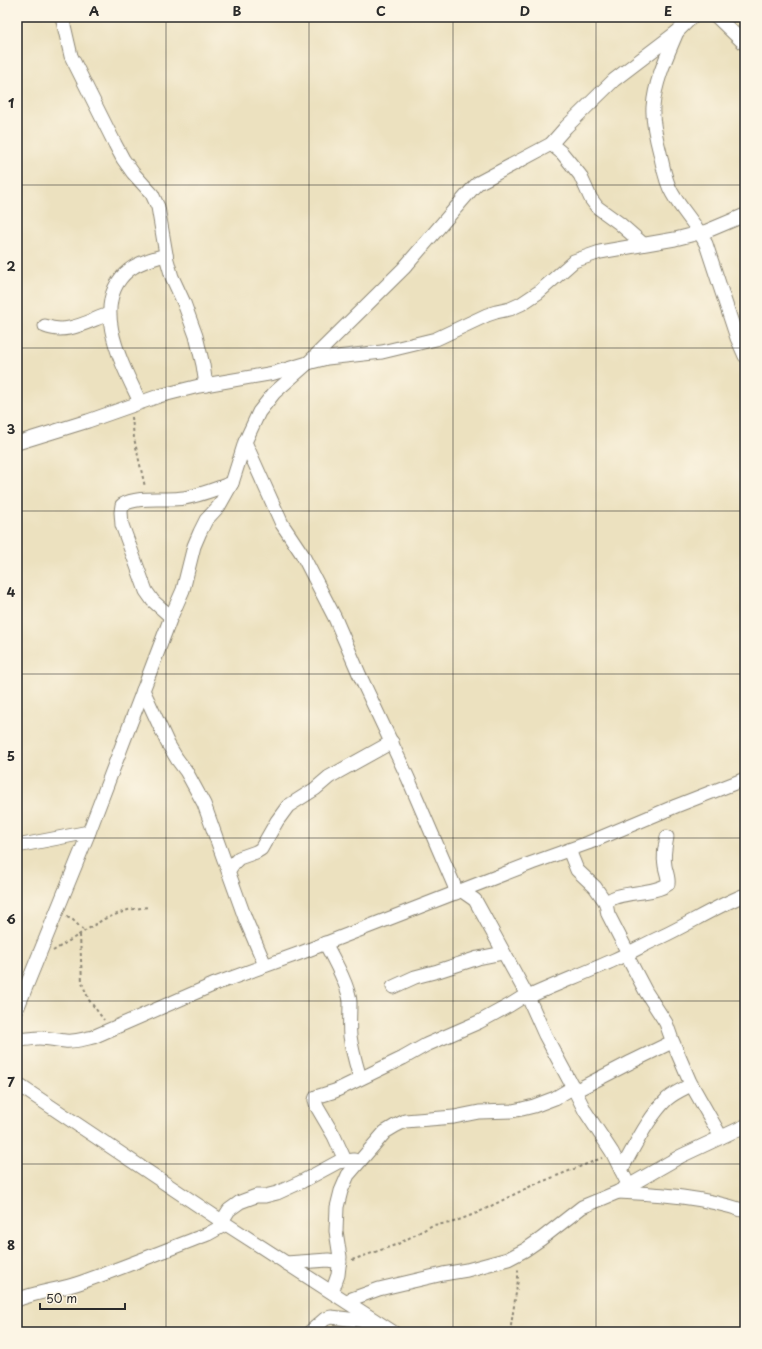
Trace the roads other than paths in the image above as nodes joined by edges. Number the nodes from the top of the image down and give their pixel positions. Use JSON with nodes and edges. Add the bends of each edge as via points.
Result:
{"nodes":[{"id":1,"x":62,"y":17,"type":"edge"},
{"id":2,"x":681,"y":17,"type":"edge"},
{"id":3,"x":692,"y":17,"type":"edge"},
{"id":4,"x":717,"y":17,"type":"edge"},
{"id":5,"x":676,"y":32,"type":"junction"},
{"id":6,"x":745,"y":44,"type":"edge"},
{"id":7,"x":552,"y":144,"type":"junction"},
{"id":8,"x":745,"y":215,"type":"edge"},
{"id":9,"x":700,"y":233,"type":"junction"},
{"id":10,"x":643,"y":244,"type":"junction"},
{"id":11,"x":166,"y":255,"type":"junction"},
{"id":12,"x":110,"y":314,"type":"junction"},
{"id":13,"x":45,"y":326,"type":"dead end"},
{"id":14,"x":745,"y":356,"type":"edge"},
{"id":15,"x":308,"y":363,"type":"junction"},
{"id":16,"x":206,"y":385,"type":"junction"},
{"id":17,"x":135,"y":404,"type":"junction"},
{"id":18,"x":245,"y":442,"type":"junction"},
{"id":19,"x":17,"y":443,"type":"edge"},
{"id":20,"x":232,"y":483,"type":"junction"},
{"id":21,"x":171,"y":617,"type":"junction"},
{"id":22,"x":143,"y":690,"type":"junction"},
{"id":23,"x":392,"y":742,"type":"junction"},
{"id":24,"x":745,"y":778,"type":"edge"},
{"id":25,"x":89,"y":832,"type":"junction"},
{"id":26,"x":667,"y":837,"type":"dead end"},
{"id":27,"x":17,"y":846,"type":"edge"},
{"id":28,"x":568,"y":850,"type":"junction"},
{"id":29,"x":229,"y":870,"type":"junction"},
{"id":30,"x":459,"y":892,"type":"junction"},
{"id":31,"x":745,"y":894,"type":"edge"},
{"id":32,"x":606,"y":903,"type":"junction"},
{"id":33,"x":325,"y":943,"type":"junction"},
{"id":34,"x":503,"y":953,"type":"junction"},
{"id":35,"x":627,"y":954,"type":"junction"},
{"id":36,"x":265,"y":965,"type":"junction"},
{"id":37,"x":393,"y":987,"type":"dead end"},
{"id":38,"x":527,"y":996,"type":"junction"},
{"id":39,"x":17,"y":1009,"type":"edge"},
{"id":40,"x":17,"y":1038,"type":"edge"},
{"id":41,"x":672,"y":1042,"type":"junction"},
{"id":42,"x":360,"y":1078,"type":"junction"},
{"id":43,"x":17,"y":1084,"type":"edge"},
{"id":44,"x":691,"y":1085,"type":"junction"},
{"id":45,"x":575,"y":1089,"type":"junction"},
{"id":46,"x":745,"y":1126,"type":"edge"},
{"id":47,"x":721,"y":1137,"type":"junction"},
{"id":48,"x":345,"y":1160,"type":"junction"},
{"id":49,"x":361,"y":1160,"type":"junction"},
{"id":50,"x":621,"y":1170,"type":"junction"},
{"id":51,"x":624,"y":1189,"type":"junction"},
{"id":52,"x":745,"y":1211,"type":"edge"},
{"id":53,"x":224,"y":1223,"type":"junction"},
{"id":54,"x":286,"y":1263,"type":"junction"},
{"id":55,"x":339,"y":1263,"type":"junction"},
{"id":56,"x":332,"y":1292,"type":"junction"},
{"id":57,"x":17,"y":1300,"type":"edge"},
{"id":58,"x":346,"y":1301,"type":"junction"},
{"id":59,"x":378,"y":1322,"type":"junction"},
{"id":60,"x":310,"y":1332,"type":"edge"},
{"id":61,"x":393,"y":1332,"type":"edge"}],
"edges":[{"from":1,"to":11,"type":"street","via":[[71,56],[115,144],[126,163],[156,200]]},
{"from":2,"to":5,"type":"street"},
{"from":3,"to":5,"type":"street"},
{"from":4,"to":6,"type":"street"},
{"from":5,"to":7,"type":"street","via":[[614,80]]},
{"from":5,"to":9,"type":"street","via":[[656,90],[653,109],[655,134],[672,194]]},
{"from":7,"to":10,"type":"street","via":[[580,175],[597,207]]},
{"from":7,"to":15,"type":"street","via":[[478,183],[404,268]]},
{"from":8,"to":9,"type":"street"},
{"from":9,"to":10,"type":"street"},
{"from":9,"to":14,"type":"street"},
{"from":10,"to":15,"type":"street","via":[[600,252],[574,261],[521,304],[487,315],[436,339],[382,352],[327,358]]},
{"from":11,"to":12,"type":"street","via":[[142,262],[123,275],[110,301]]},
{"from":11,"to":16,"type":"street","via":[[172,277],[196,336]]},
{"from":12,"to":13,"type":"street","via":[[66,329],[51,329]]},
{"from":12,"to":17,"type":"street","via":[[115,341]]},
{"from":15,"to":16,"type":"street","via":[[274,374]]},
{"from":15,"to":18,"type":"street","via":[[274,393],[259,412]]},
{"from":16,"to":17,"type":"street"},
{"from":17,"to":19,"type":"street","via":[[88,422]]},
{"from":18,"to":20,"type":"street"},
{"from":18,"to":23,"type":"street","via":[[282,524],[327,600]]},
{"from":20,"to":21,"type":"street","via":[[200,532],[183,590]]},
{"from":20,"to":21,"type":"street","via":[[199,495],[139,500],[122,505],[122,525],[146,591]]},
{"from":21,"to":22,"type":"street"},
{"from":22,"to":25,"type":"street"},
{"from":22,"to":29,"type":"street","via":[[168,744],[204,804]]},
{"from":23,"to":29,"type":"street","via":[[329,777],[288,806],[261,849],[239,858]]},
{"from":23,"to":30,"type":"street"},
{"from":24,"to":28,"type":"street"},
{"from":25,"to":27,"type":"street"},
{"from":25,"to":39,"type":"street"},
{"from":26,"to":32,"type":"street","via":[[664,858],[668,884],[653,891],[612,898]]},
{"from":28,"to":30,"type":"street"},
{"from":28,"to":32,"type":"street","via":[[577,870],[595,886]]},
{"from":29,"to":36,"type":"street","via":[[245,918]]},
{"from":30,"to":33,"type":"street"},
{"from":30,"to":34,"type":"street","via":[[475,900]]},
{"from":31,"to":35,"type":"street"},
{"from":32,"to":35,"type":"street","via":[[608,914]]},
{"from":33,"to":36,"type":"street"},
{"from":33,"to":42,"type":"street","via":[[347,990],[350,1002],[350,1036]]},
{"from":34,"to":37,"type":"street","via":[[415,977]]},
{"from":34,"to":38,"type":"street"},
{"from":35,"to":38,"type":"street"},
{"from":35,"to":41,"type":"street","via":[[646,992],[666,1023]]},
{"from":36,"to":40,"type":"street","via":[[93,1037],[66,1041]]},
{"from":38,"to":42,"type":"street","via":[[479,1022]]},
{"from":38,"to":45,"type":"street"},
{"from":41,"to":44,"type":"street"},
{"from":41,"to":45,"type":"street"},
{"from":42,"to":48,"type":"street","via":[[315,1098],[317,1108]]},
{"from":43,"to":53,"type":"street"},
{"from":44,"to":47,"type":"street"},
{"from":44,"to":50,"type":"street","via":[[668,1098],[648,1124]]},
{"from":45,"to":49,"type":"street","via":[[512,1111],[479,1112],[405,1121],[385,1132]]},
{"from":45,"to":50,"type":"street","via":[[585,1111]]},
{"from":46,"to":47,"type":"street"},
{"from":47,"to":51,"type":"street","via":[[681,1156]]},
{"from":48,"to":49,"type":"street"},
{"from":48,"to":53,"type":"street","via":[[277,1193],[256,1196],[240,1202],[229,1210]]},
{"from":49,"to":55,"type":"street","via":[[348,1175],[337,1207]]},
{"from":50,"to":51,"type":"street"},
{"from":51,"to":52,"type":"street","via":[[681,1196]]},
{"from":51,"to":58,"type":"street","via":[[582,1207],[541,1239],[508,1259],[379,1289]]},
{"from":53,"to":54,"type":"street"},
{"from":53,"to":57,"type":"street","via":[[208,1234],[81,1282]]},
{"from":54,"to":55,"type":"street","via":[[328,1260]]},
{"from":54,"to":56,"type":"street"},
{"from":55,"to":56,"type":"street"},
{"from":56,"to":58,"type":"street"},
{"from":58,"to":59,"type":"street"},
{"from":59,"to":60,"type":"street","via":[[331,1317]]},
{"from":59,"to":61,"type":"street"}]}
